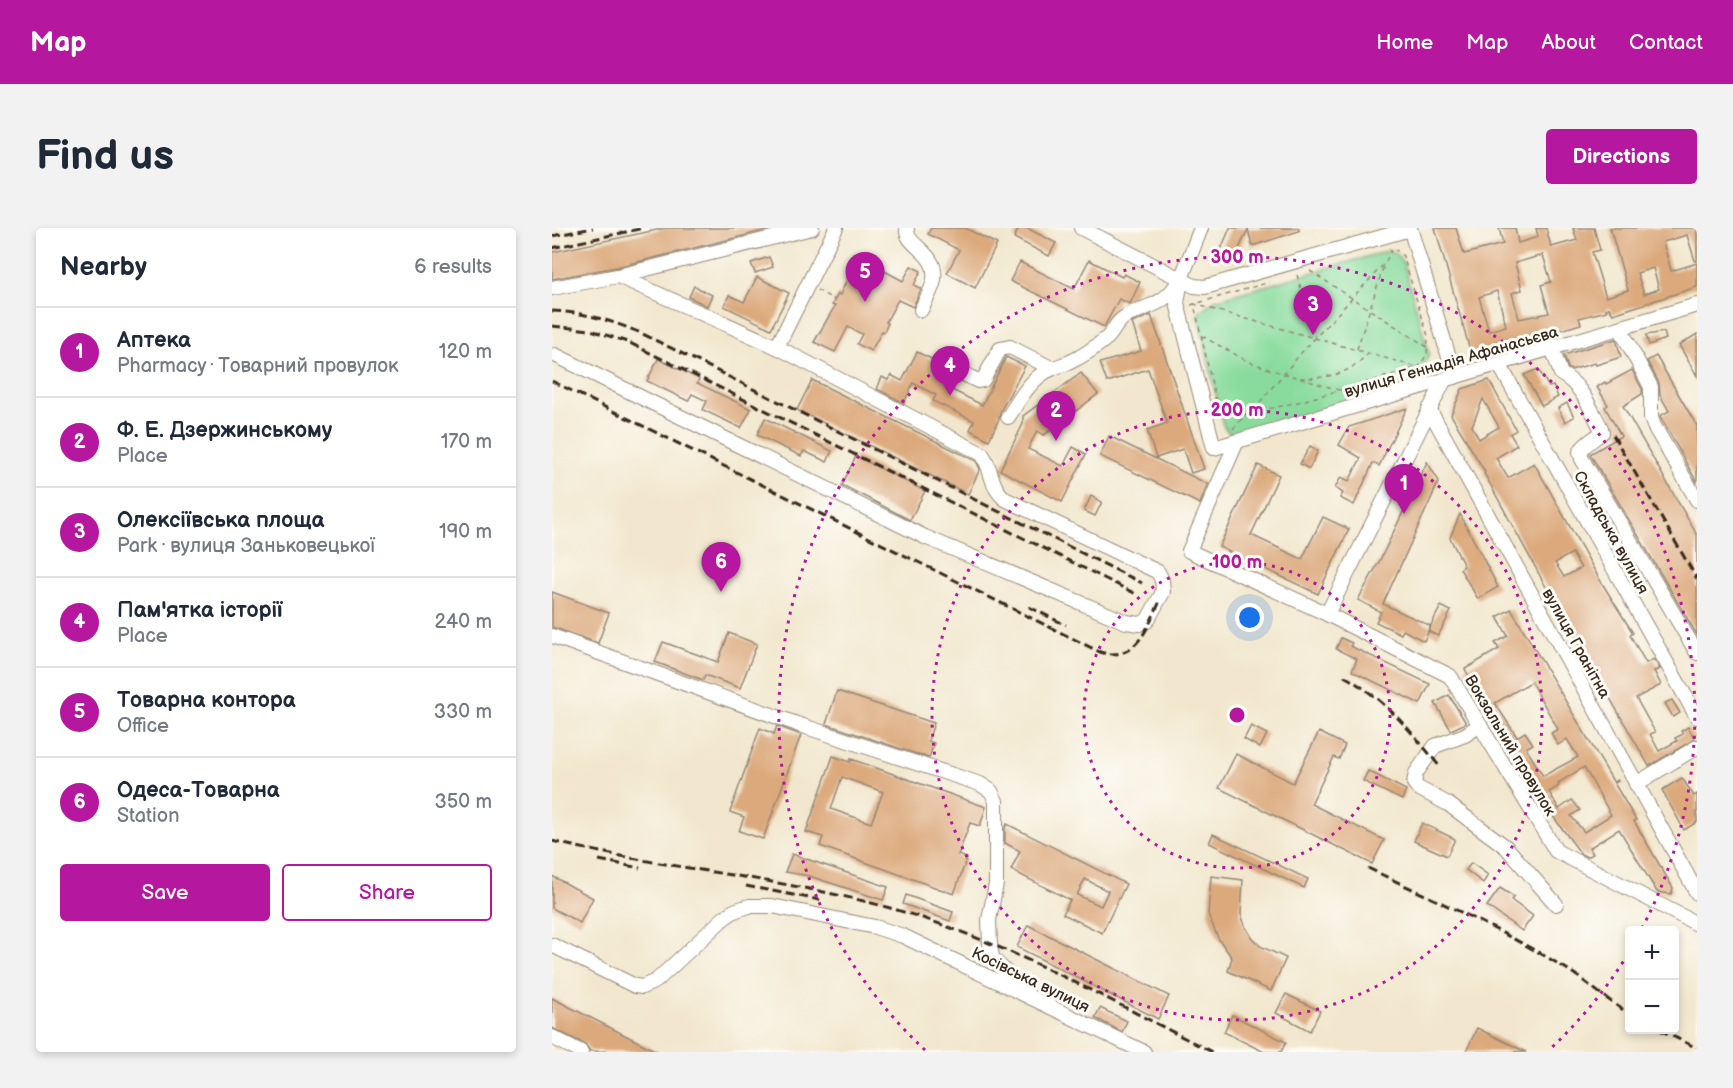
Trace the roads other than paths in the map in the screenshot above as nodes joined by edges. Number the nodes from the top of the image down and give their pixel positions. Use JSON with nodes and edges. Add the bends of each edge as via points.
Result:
{"nodes":[{"id":1,"x":812,"y":228,"type":"edge"},
{"id":2,"x":836,"y":228,"type":"edge"},
{"id":3,"x":908,"y":228,"type":"edge"},
{"id":4,"x":1081,"y":228,"type":"edge"},
{"id":5,"x":1201,"y":228,"type":"edge"},
{"id":6,"x":1410,"y":228,"type":"edge"},
{"id":7,"x":618,"y":276,"type":"junction"},
{"id":8,"x":1181,"y":279,"type":"junction"},
{"id":9,"x":552,"y":288,"type":"edge"},
{"id":10,"x":1697,"y":305,"type":"edge"},
{"id":11,"x":921,"y":310,"type":"dead end"},
{"id":12,"x":1620,"y":328,"type":"junction"},
{"id":13,"x":777,"y":347,"type":"junction"},
{"id":14,"x":1552,"y":348,"type":"junction"},
{"id":15,"x":555,"y":355,"type":"dead end"},
{"id":16,"x":1499,"y":364,"type":"junction"},
{"id":17,"x":1051,"y":368,"type":"junction"},
{"id":18,"x":958,"y":371,"type":"dead end"},
{"id":19,"x":1450,"y":378,"type":"junction"},
{"id":20,"x":1429,"y":409,"type":"junction"},
{"id":21,"x":1008,"y":417,"type":"dead end"},
{"id":22,"x":1234,"y":436,"type":"junction"},
{"id":23,"x":1697,"y":500,"type":"edge"},
{"id":24,"x":1327,"y":614,"type":"junction"},
{"id":25,"x":552,"y":636,"type":"edge"},
{"id":26,"x":1697,"y":653,"type":"edge"},
{"id":27,"x":1697,"y":717,"type":"edge"},
{"id":28,"x":1480,"y":725,"type":"junction"},
{"id":29,"x":1697,"y":747,"type":"edge"},
{"id":30,"x":1628,"y":780,"type":"junction"},
{"id":31,"x":1697,"y":893,"type":"edge"},
{"id":32,"x":1556,"y":904,"type":"dead end"},
{"id":33,"x":1697,"y":924,"type":"edge"},
{"id":34,"x":552,"y":945,"type":"edge"},
{"id":35,"x":1029,"y":996,"type":"junction"},
{"id":36,"x":552,"y":1037,"type":"edge"},
{"id":37,"x":571,"y":1050,"type":"edge"},
{"id":38,"x":1144,"y":1052,"type":"edge"}],
"edges":[{"from":1,"to":7,"type":"street"},
{"from":2,"to":13,"type":"street"},
{"from":3,"to":11,"type":"street","via":[[906,234],[928,254],[933,271],[934,282]]},
{"from":4,"to":8,"type":"street"},
{"from":5,"to":8,"type":"street"},
{"from":6,"to":8,"type":"street","via":[[1205,287]]},
{"from":6,"to":19,"type":"street"},
{"from":7,"to":9,"type":"street"},
{"from":7,"to":13,"type":"street"},
{"from":8,"to":17,"type":"street","via":[[1170,295],[1150,308],[1125,316],[1108,337],[1072,362]]},
{"from":8,"to":22,"type":"street","name":"вулиця Геннадія Афанасьєва","via":[[1178,309],[1214,448]]},
{"from":10,"to":12,"type":"street","name":"вулиця Геннадія Афанасьєва"},
{"from":12,"to":14,"type":"street","name":"вулиця Геннадія Афанасьєва"},
{"from":12,"to":23,"type":"street","via":[[1651,387],[1654,426]]},
{"from":13,"to":15,"type":"street","via":[[982,454],[989,464],[996,491],[1005,499],[1158,572],[1163,592],[1147,621],[1126,622],[925,537]]},
{"from":14,"to":16,"type":"street","name":"вулиця Геннадія Афанасьєва"},
{"from":14,"to":26,"type":"street","via":[[1561,374],[1579,389],[1602,428],[1599,435],[1582,447],[1581,459]]},
{"from":16,"to":19,"type":"street","name":"вулиця Геннадія Афанасьєва"},
{"from":16,"to":27,"type":"street","name":"Складська вулиця"},
{"from":17,"to":18,"type":"street","via":[[1010,346],[1000,350],[983,380]]},
{"from":17,"to":21,"type":"street","via":[[1029,385]]},
{"from":19,"to":20,"type":"street"},
{"from":19,"to":22,"type":"street","name":"вулиця Геннадія Афанасьєва"},
{"from":20,"to":24,"type":"street"},
{"from":20,"to":30,"type":"street","name":"вулиця Гранітна"},
{"from":22,"to":24,"type":"street","name":"Вокзальний провулок","via":[[1189,551]]},
{"from":24,"to":28,"type":"street","name":"Вокзальний провулок","via":[[1450,675]]},
{"from":25,"to":35,"type":"street","via":[[797,724],[980,784],[990,791],[996,801],[996,884],[989,920],[992,953]]},
{"from":28,"to":32,"type":"street","via":[[1435,746],[1416,773],[1414,783],[1506,847]]},
{"from":28,"to":33,"type":"street","name":"Вокзальний провулок","via":[[1556,851]]},
{"from":29,"to":30,"type":"street"},
{"from":30,"to":31,"type":"street","name":"вулиця Гранітна"},
{"from":34,"to":35,"type":"street","name":"Косівська вулиця","via":[[642,987],[656,981],[734,911],[749,906],[772,906],[903,936]]},
{"from":35,"to":38,"type":"street","name":"Косівська вулиця"},
{"from":36,"to":37,"type":"street"}]}
